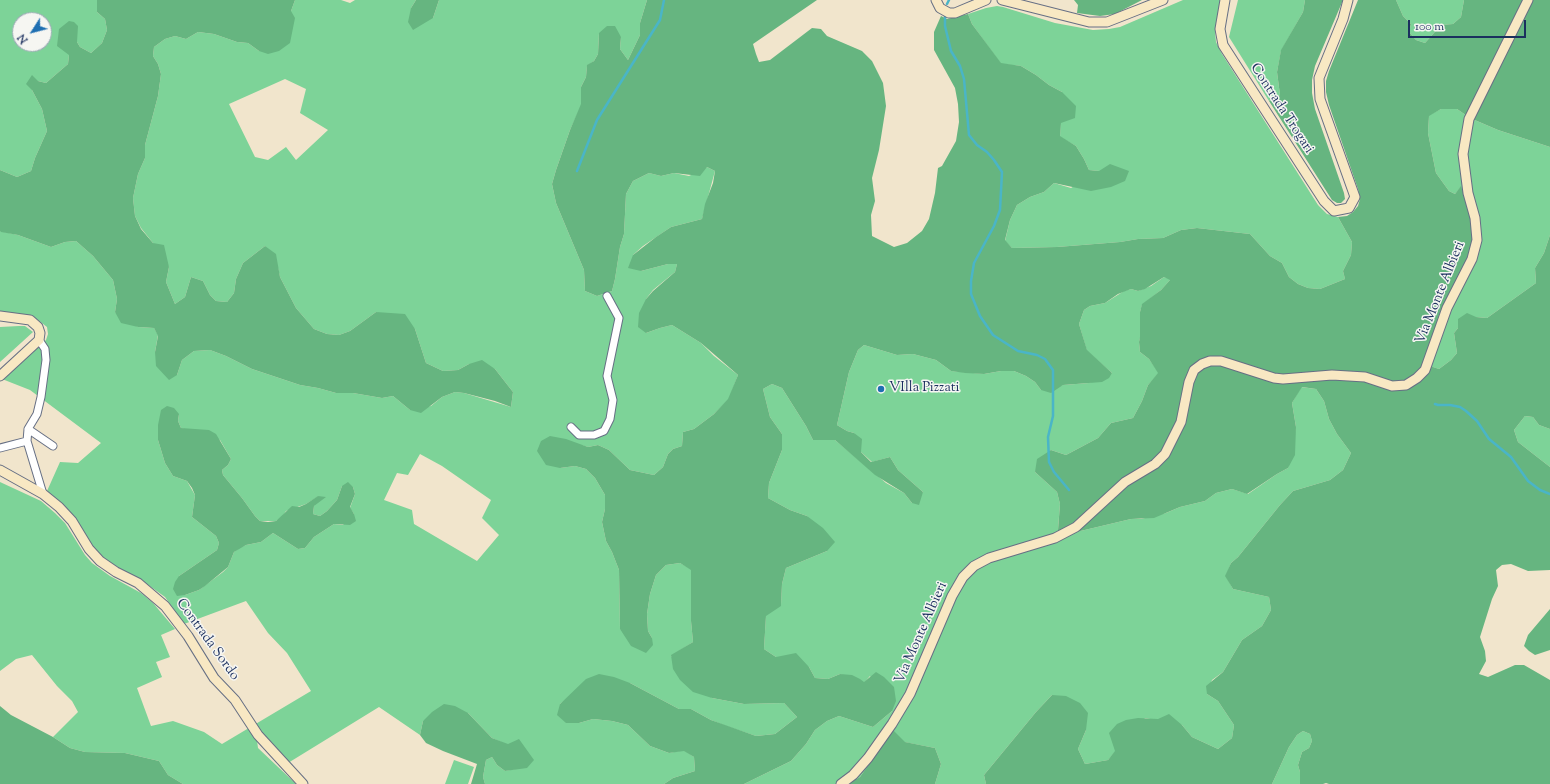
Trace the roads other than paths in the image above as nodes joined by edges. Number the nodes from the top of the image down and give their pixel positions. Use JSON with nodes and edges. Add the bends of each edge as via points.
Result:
{"nodes":[{"id":1,"x":936,"y":0,"type":"edge"},
{"id":2,"x":986,"y":0,"type":"edge"},
{"id":3,"x":1002,"y":0,"type":"edge"},
{"id":4,"x":1163,"y":0,"type":"edge"},
{"id":5,"x":1225,"y":0,"type":"edge"},
{"id":6,"x":1348,"y":0,"type":"edge"},
{"id":7,"x":1528,"y":0,"type":"edge"},
{"id":8,"x":608,"y":296,"type":"dead end"},
{"id":9,"x":0,"y":316,"type":"edge"},
{"id":10,"x":39,"y":340,"type":"junction"},
{"id":11,"x":0,"y":376,"type":"edge"},
{"id":12,"x":572,"y":427,"type":"dead end"},
{"id":13,"x":28,"y":429,"type":"junction"},
{"id":14,"x":27,"y":442,"type":"junction"},
{"id":15,"x":53,"y":446,"type":"dead end"},
{"id":16,"x":0,"y":448,"type":"edge"},
{"id":17,"x":0,"y":470,"type":"edge"},
{"id":18,"x":43,"y":494,"type":"junction"},
{"id":19,"x":303,"y":784,"type":"edge"},
{"id":20,"x":841,"y":784,"type":"edge"}],
"edges":[{"from":1,"to":2,"type":"street","via":[[940,8],[949,13]]},
{"from":3,"to":4,"type":"street","via":[[1089,22],[1107,22]]},
{"from":5,"to":6,"type":"street","name":"Contrada Trogari","via":[[1220,29],[1223,46],[1324,201],[1334,211],[1349,208],[1355,197],[1320,99],[1319,78],[1343,20]]},
{"from":7,"to":20,"type":"street","name":"Via Monte Albieri","via":[[1469,119],[1463,154],[1477,240],[1472,259],[1447,308],[1425,370],[1406,385],[1392,386],[1365,377],[1332,375],[1283,379],[1221,361],[1202,364],[1194,370],[1188,382],[1180,422],[1165,454],[1155,464],[1126,482],[1076,527],[1055,538],[989,558],[974,566],[963,577],[952,596],[910,694],[868,758]]},
{"from":8,"to":12,"type":"street","via":[[619,318],[607,376],[612,400],[610,419],[604,431],[594,435],[579,435]]},
{"from":9,"to":10,"type":"street","via":[[30,320],[38,328]]},
{"from":10,"to":11,"type":"street"},
{"from":10,"to":13,"type":"street","via":[[45,349],[46,360],[37,414]]},
{"from":13,"to":14,"type":"street"},
{"from":13,"to":15,"type":"street"},
{"from":14,"to":16,"type":"street"},
{"from":14,"to":18,"type":"street"},
{"from":17,"to":18,"type":"street","name":"Contrada Sordo"},
{"from":18,"to":19,"type":"street","name":"Contrada Sordo","via":[[72,521],[89,549],[100,561],[138,583],[165,606],[188,636],[214,678],[235,700],[258,734]]}]}
